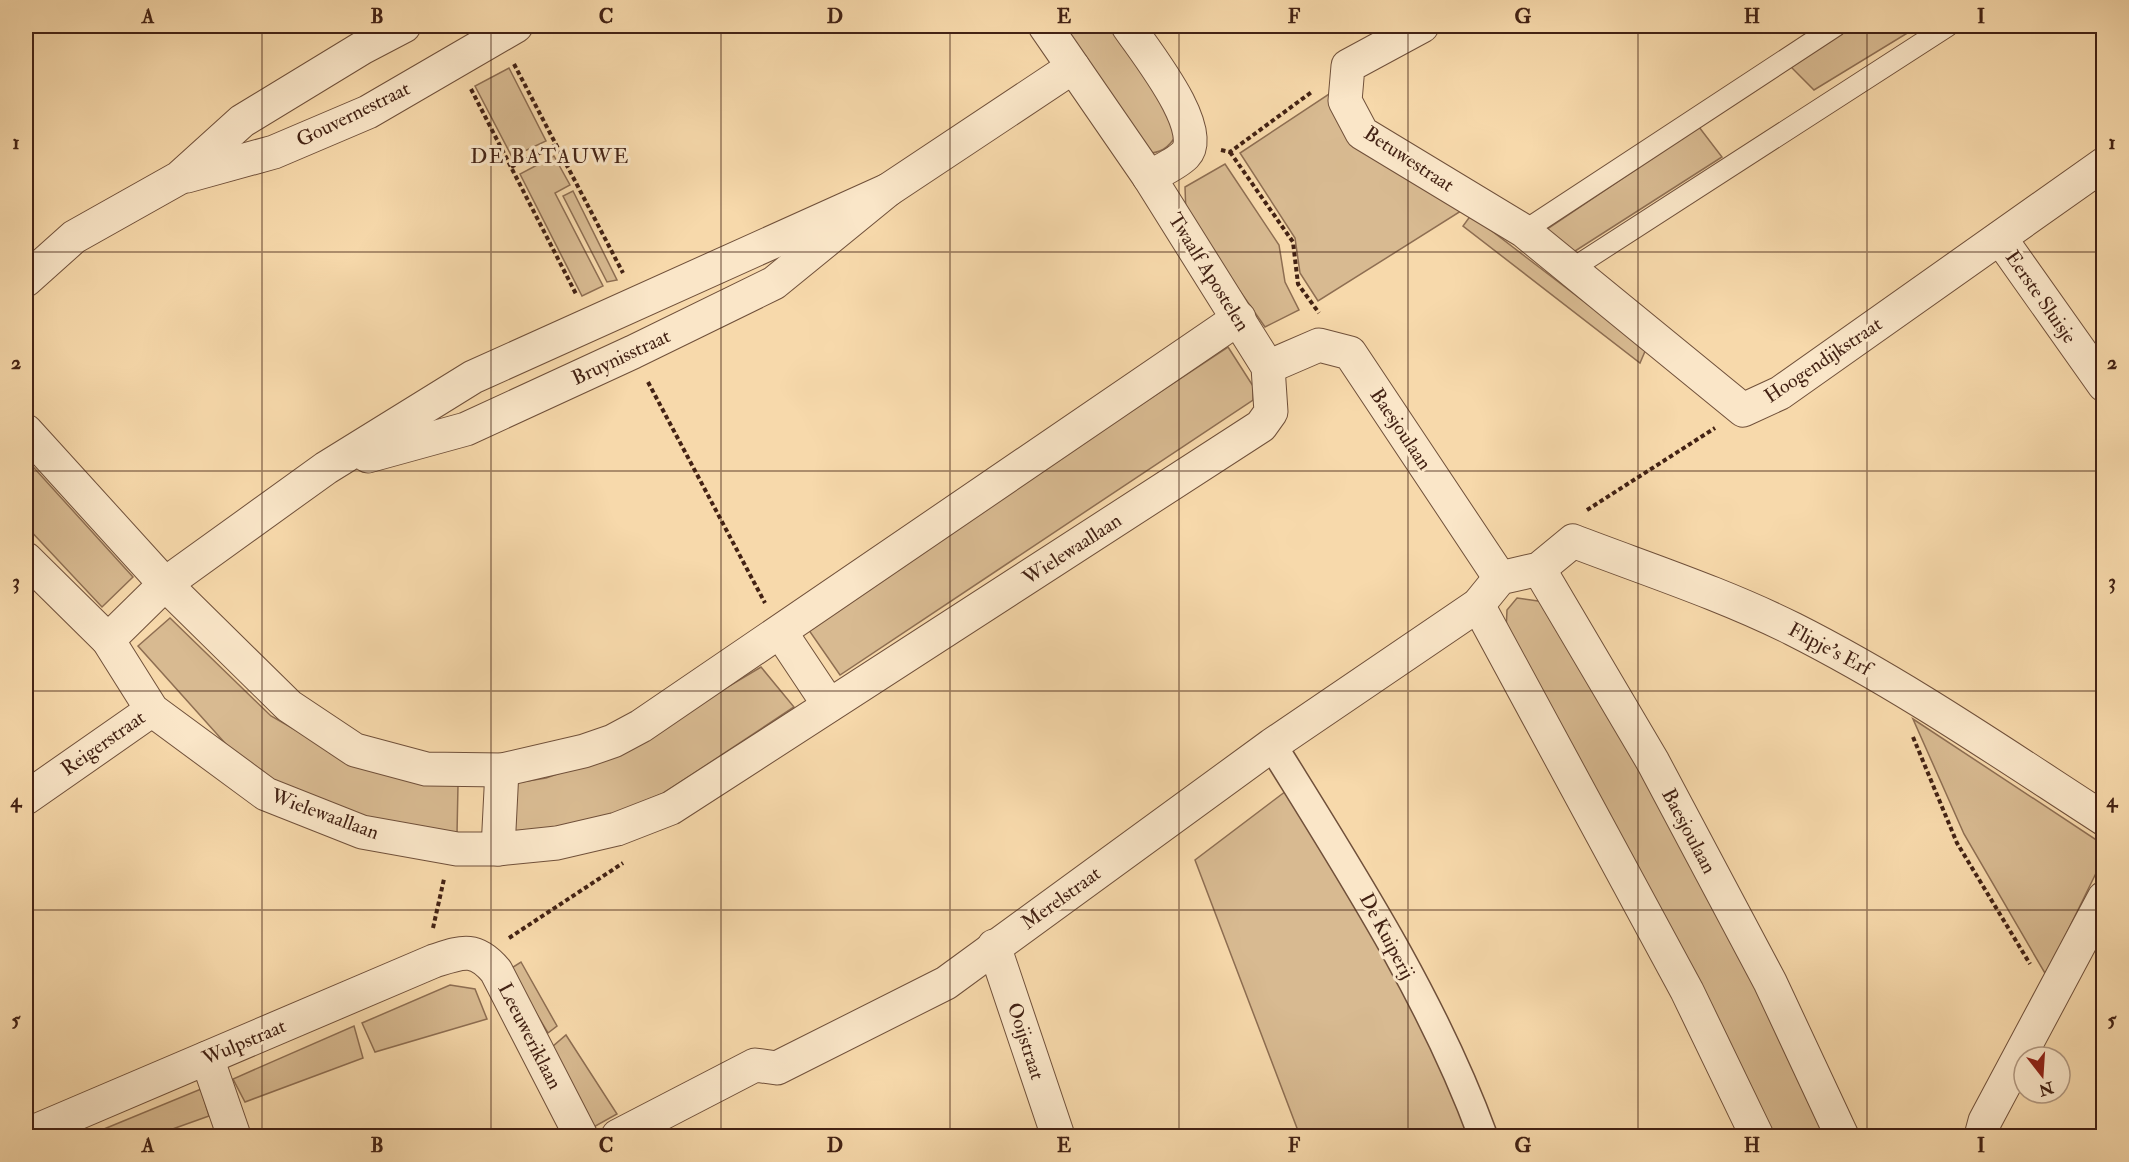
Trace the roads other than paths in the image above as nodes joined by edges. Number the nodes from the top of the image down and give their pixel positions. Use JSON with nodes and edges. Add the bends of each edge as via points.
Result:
{"nodes":[{"id":1,"x":404,"y":26,"type":"edge"},
{"id":2,"x":1045,"y":26,"type":"edge"},
{"id":3,"x":1128,"y":26,"type":"edge"},
{"id":4,"x":1422,"y":26,"type":"edge"},
{"id":5,"x":1836,"y":26,"type":"edge"},
{"id":6,"x":1948,"y":26,"type":"edge"},
{"id":7,"x":508,"y":30,"type":"edge"},
{"id":8,"x":1073,"y":67,"type":"junction"},
{"id":9,"x":2103,"y":164,"type":"edge"},
{"id":10,"x":1149,"y":177,"type":"junction"},
{"id":11,"x":179,"y":178,"type":"junction"},
{"id":12,"x":888,"y":190,"type":"junction"},
{"id":13,"x":1524,"y":231,"type":"junction"},
{"id":14,"x":2000,"y":238,"type":"junction"},
{"id":15,"x":1570,"y":270,"type":"junction"},
{"id":16,"x":26,"y":280,"type":"edge"},
{"id":17,"x":1239,"y":318,"type":"junction"},
{"id":18,"x":1268,"y":367,"type":"junction"},
{"id":19,"x":2103,"y":385,"type":"edge"},
{"id":20,"x":26,"y":431,"type":"edge"},
{"id":21,"x":326,"y":468,"type":"junction"},
{"id":22,"x":26,"y":559,"type":"edge"},
{"id":23,"x":1539,"y":569,"type":"junction"},
{"id":24,"x":1500,"y":578,"type":"junction"},
{"id":25,"x":165,"y":584,"type":"junction"},
{"id":26,"x":1478,"y":605,"type":"junction"},
{"id":27,"x":781,"y":633,"type":"junction"},
{"id":28,"x":108,"y":640,"type":"junction"},
{"id":29,"x":829,"y":705,"type":"junction"},
{"id":30,"x":152,"y":710,"type":"junction"},
{"id":31,"x":1272,"y":745,"type":"junction"},
{"id":32,"x":502,"y":770,"type":"junction"},
{"id":33,"x":26,"y":798,"type":"edge"},
{"id":34,"x":2103,"y":819,"type":"edge"},
{"id":35,"x":498,"y":849,"type":"junction"},
{"id":36,"x":2103,"y":898,"type":"edge"},
{"id":37,"x":994,"y":946,"type":"junction"},
{"id":38,"x":461,"y":957,"type":"joint"},
{"id":39,"x":207,"y":1058,"type":"junction"},
{"id":40,"x":26,"y":1135,"type":"edge"},
{"id":41,"x":234,"y":1137,"type":"edge"},
{"id":42,"x":581,"y":1137,"type":"edge"},
{"id":43,"x":618,"y":1137,"type":"edge"},
{"id":44,"x":1058,"y":1137,"type":"edge"},
{"id":45,"x":1483,"y":1137,"type":"edge"},
{"id":46,"x":1757,"y":1137,"type":"edge"},
{"id":47,"x":1842,"y":1137,"type":"edge"},
{"id":48,"x":1981,"y":1137,"type":"edge"}],
"edges":[{"from":1,"to":11,"type":"street","name":"Gouvernestraat","via":[[242,121]]},
{"from":2,"to":8,"type":"street","name":"Twaalf Apostelen"},
{"from":3,"to":10,"type":"street","via":[[1187,117],[1192,141],[1185,155]]},
{"from":4,"to":13,"type":"street","name":"Betuwestraat","via":[[1348,66],[1345,101],[1362,134]]},
{"from":5,"to":13,"type":"lane"},
{"from":6,"to":15,"type":"lane"},
{"from":7,"to":11,"type":"street","name":"Gouvernestraat","via":[[368,112],[273,152]]},
{"from":8,"to":10,"type":"street","name":"Twaalf Apostelen"},
{"from":8,"to":12,"type":"street","name":"Bruynisstraat"},
{"from":9,"to":14,"type":"street","name":"Hoogendijkstraat"},
{"from":10,"to":17,"type":"street","name":"Twaalf Apostelen"},
{"from":11,"to":16,"type":"street","name":"Gouvernestraat","via":[[74,237]]},
{"from":12,"to":21,"type":"street","name":"Bruynisstraat","via":[[473,377]]},
{"from":12,"to":21,"type":"street","name":"Bruynisstraat","via":[[774,283],[466,429]]},
{"from":13,"to":15,"type":"street","name":"Hoogendijkstraat"},
{"from":14,"to":15,"type":"street","name":"Hoogendijkstraat","via":[[1780,393],[1743,410]]},
{"from":14,"to":19,"type":"street","name":"Eerste Sluisje"},
{"from":17,"to":18,"type":"street","name":"Twaalf Apostelen"},
{"from":17,"to":27,"type":"street"},
{"from":18,"to":24,"type":"street","name":"Baesjoulaan","via":[[1319,345],[1350,353]]},
{"from":18,"to":29,"type":"street","name":"Wielewaallaan","via":[[1271,412],[1261,426]]},
{"from":20,"to":25,"type":"street"},
{"from":21,"to":25,"type":"street","name":"Bruynisstraat"},
{"from":22,"to":28,"type":"street","name":"Wielewaallaan"},
{"from":23,"to":24,"type":"street"},
{"from":23,"to":34,"type":"street","name":"Flipje's Erf","via":[[1573,542],[1791,628],[1889,681]]},
{"from":23,"to":47,"type":"street","name":"Baesjoulaan","via":[[1658,772],[1770,982]]},
{"from":24,"to":26,"type":"street"},
{"from":25,"to":28,"type":"street"},
{"from":25,"to":32,"type":"street","via":[[289,706],[356,750],[426,769]]},
{"from":26,"to":31,"type":"street","name":"Merelstraat"},
{"from":26,"to":46,"type":"street","via":[[1681,981]]},
{"from":27,"to":29,"type":"street"},
{"from":27,"to":32,"type":"street","via":[[613,741]]},
{"from":28,"to":30,"type":"street","name":"Wielewaallaan"},
{"from":29,"to":35,"type":"street","name":"Wielewaallaan","via":[[671,808],[617,829],[557,843]]},
{"from":30,"to":33,"type":"street","name":"Reigerstraat"},
{"from":30,"to":35,"type":"street","name":"Wielewaallaan","via":[[266,794],[362,832],[451,848]]},
{"from":31,"to":37,"type":"street","name":"Merelstraat"},
{"from":31,"to":45,"type":"street","name":"De Kuiperij","via":[[1377,914],[1439,1035]]},
{"from":32,"to":35,"type":"street"},
{"from":36,"to":48,"type":"street","via":[[1985,1121]]},
{"from":37,"to":43,"type":"street","name":"Merelstraat","via":[[946,983],[777,1068],[755,1065]]},
{"from":37,"to":44,"type":"street","name":"Ooijstraat"},
{"from":38,"to":39,"type":"street","name":"Wulpstraat"},
{"from":38,"to":42,"type":"street","name":"Leeuweriklaan","via":[[496,971]]},
{"from":39,"to":40,"type":"street","name":"Wulpstraat"},
{"from":39,"to":41,"type":"street"}]}
